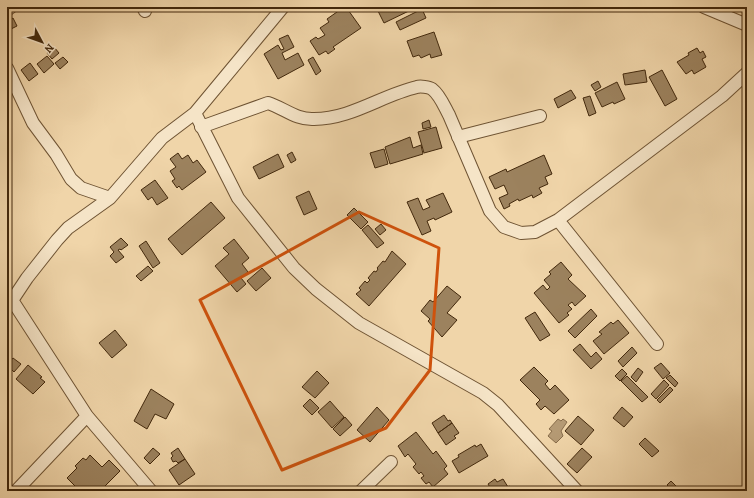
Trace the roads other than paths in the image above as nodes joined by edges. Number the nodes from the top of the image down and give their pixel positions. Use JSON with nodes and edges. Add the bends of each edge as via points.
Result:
{"nodes":[{"id":1,"x":11,"y":7,"type":"edge"},
{"id":2,"x":283,"y":7,"type":"edge"},
{"id":3,"x":704,"y":7,"type":"edge"},
{"id":4,"x":7,"y":10,"type":"edge"},
{"id":5,"x":747,"y":25,"type":"edge"},
{"id":6,"x":7,"y":68,"type":"edge"},
{"id":7,"x":747,"y":73,"type":"edge"},
{"id":8,"x":194,"y":113,"type":"junction"},
{"id":9,"x":540,"y":116,"type":"dead end"},
{"id":10,"x":201,"y":127,"type":"junction"},
{"id":11,"x":458,"y":137,"type":"junction"},
{"id":12,"x":110,"y":198,"type":"junction"},
{"id":13,"x":558,"y":220,"type":"junction"},
{"id":14,"x":9,"y":304,"type":"edge"},
{"id":15,"x":657,"y":344,"type":"dead end"},
{"id":16,"x":87,"y":416,"type":"junction"},
{"id":17,"x":391,"y":462,"type":"dead end"},
{"id":18,"x":16,"y":491,"type":"edge"},
{"id":19,"x":151,"y":491,"type":"edge"},
{"id":20,"x":361,"y":491,"type":"edge"},
{"id":21,"x":577,"y":491,"type":"edge"}],
"edges":[{"from":1,"to":4,"type":"street"},
{"from":2,"to":8,"type":"street"},
{"from":3,"to":5,"type":"street"},
{"from":6,"to":12,"type":"street","via":[[33,123],[71,179],[81,188]]},
{"from":7,"to":13,"type":"street","via":[[722,96]]},
{"from":8,"to":10,"type":"street"},
{"from":8,"to":12,"type":"street","via":[[162,138]]},
{"from":9,"to":11,"type":"street"},
{"from":10,"to":11,"type":"street","via":[[268,103],[297,117],[329,118],[418,87],[431,88],[441,99]]},
{"from":10,"to":21,"type":"street","via":[[238,198],[294,268],[316,290],[358,324],[483,393]]},
{"from":11,"to":13,"type":"street","via":[[490,211],[504,227],[521,233],[535,232]]},
{"from":12,"to":14,"type":"street","via":[[68,228],[56,240]]},
{"from":13,"to":15,"type":"street"},
{"from":14,"to":16,"type":"street"},
{"from":16,"to":18,"type":"street"},
{"from":16,"to":19,"type":"street"},
{"from":17,"to":20,"type":"street"}]}
